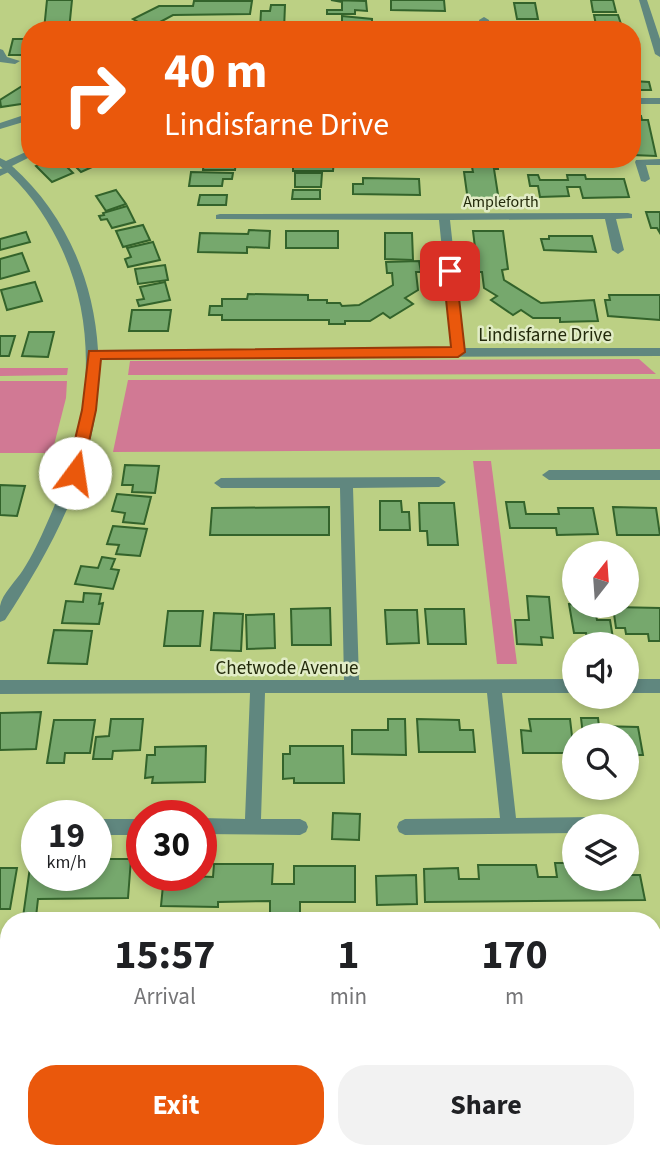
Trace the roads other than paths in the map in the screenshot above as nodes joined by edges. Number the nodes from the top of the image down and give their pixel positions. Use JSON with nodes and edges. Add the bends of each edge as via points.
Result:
{"nodes":[{"id":1,"x":643,"y":0,"type":"edge"},
{"id":2,"x":0,"y":52,"type":"edge"},
{"id":3,"x":660,"y":54,"type":"edge"},
{"id":4,"x":15,"y":61,"type":"dead end"},
{"id":5,"x":641,"y":101,"type":"edge"},
{"id":6,"x":660,"y":101,"type":"edge"},
{"id":7,"x":21,"y":120,"type":"edge"},
{"id":8,"x":0,"y":126,"type":"edge"},
{"id":9,"x":21,"y":158,"type":"edge"},
{"id":10,"x":641,"y":162,"type":"edge"},
{"id":11,"x":660,"y":162,"type":"edge"},
{"id":12,"x":641,"y":165,"type":"edge"},
{"id":13,"x":4,"y":167,"type":"edge"},
{"id":14,"x":645,"y":179,"type":"dead end"},
{"id":15,"x":628,"y":216,"type":"dead end"},
{"id":16,"x":220,"y":217,"type":"dead end"},
{"id":17,"x":610,"y":217,"type":"junction"},
{"id":18,"x":444,"y":218,"type":"junction"},
{"id":19,"x":618,"y":250,"type":"dead end"},
{"id":20,"x":458,"y":352,"type":"junction"},
{"id":21,"x":660,"y":352,"type":"edge"},
{"id":22,"x":94,"y":354,"type":"junction"},
{"id":23,"x":549,"y":475,"type":"dead end"},
{"id":24,"x":660,"y":475,"type":"edge"},
{"id":25,"x":346,"y":482,"type":"junction"},
{"id":26,"x":439,"y":482,"type":"dead end"},
{"id":27,"x":221,"y":483,"type":"dead end"},
{"id":28,"x":0,"y":616,"type":"edge"},
{"id":29,"x":258,"y":686,"type":"junction"},
{"id":30,"x":352,"y":686,"type":"junction"},
{"id":31,"x":562,"y":686,"type":"edge"},
{"id":32,"x":639,"y":686,"type":"edge"},
{"id":33,"x":660,"y":686,"type":"edge"},
{"id":34,"x":0,"y":687,"type":"edge"},
{"id":35,"x":494,"y":687,"type":"junction"},
{"id":36,"x":509,"y":825,"type":"junction"},
{"id":37,"x":562,"y":825,"type":"edge"},
{"id":38,"x":253,"y":826,"type":"junction"},
{"id":39,"x":217,"y":827,"type":"edge"},
{"id":40,"x":300,"y":827,"type":"dead end"},
{"id":41,"x":405,"y":827,"type":"dead end"}],
"edges":[{"from":1,"to":3,"type":"street"},
{"from":2,"to":4,"type":"street","via":[[3,60]]},
{"from":5,"to":6,"type":"street"},
{"from":7,"to":8,"type":"street"},
{"from":9,"to":13,"type":"street"},
{"from":10,"to":11,"type":"street"},
{"from":12,"to":14,"type":"street"},
{"from":13,"to":22,"type":"street","via":[[37,198],[62,235],[85,294]]},
{"from":15,"to":17,"type":"street","name":"Ampleforth"},
{"from":16,"to":18,"type":"street"},
{"from":17,"to":18,"type":"street","name":"Ampleforth"},
{"from":17,"to":19,"type":"street"},
{"from":18,"to":20,"type":"street","name":"Ampleforth"},
{"from":20,"to":21,"type":"street","name":"Lindisfarne Drive"},
{"from":20,"to":22,"type":"street","name":"Lindisfarne Drive"},
{"from":22,"to":28,"type":"street","via":[[89,410],[75,473],[44,543]]},
{"from":23,"to":24,"type":"street"},
{"from":25,"to":26,"type":"street"},
{"from":25,"to":27,"type":"street"},
{"from":25,"to":30,"type":"street"},
{"from":29,"to":30,"type":"street","name":"Chetwode Avenue"},
{"from":29,"to":34,"type":"street","name":"Chetwode Avenue"},
{"from":29,"to":38,"type":"street"},
{"from":30,"to":35,"type":"street","name":"Chetwode Avenue"},
{"from":31,"to":35,"type":"street","name":"Chetwode Avenue"},
{"from":32,"to":33,"type":"street"},
{"from":35,"to":36,"type":"street"},
{"from":36,"to":37,"type":"street"},
{"from":36,"to":41,"type":"street"},
{"from":38,"to":39,"type":"street"},
{"from":38,"to":40,"type":"street"}]}
